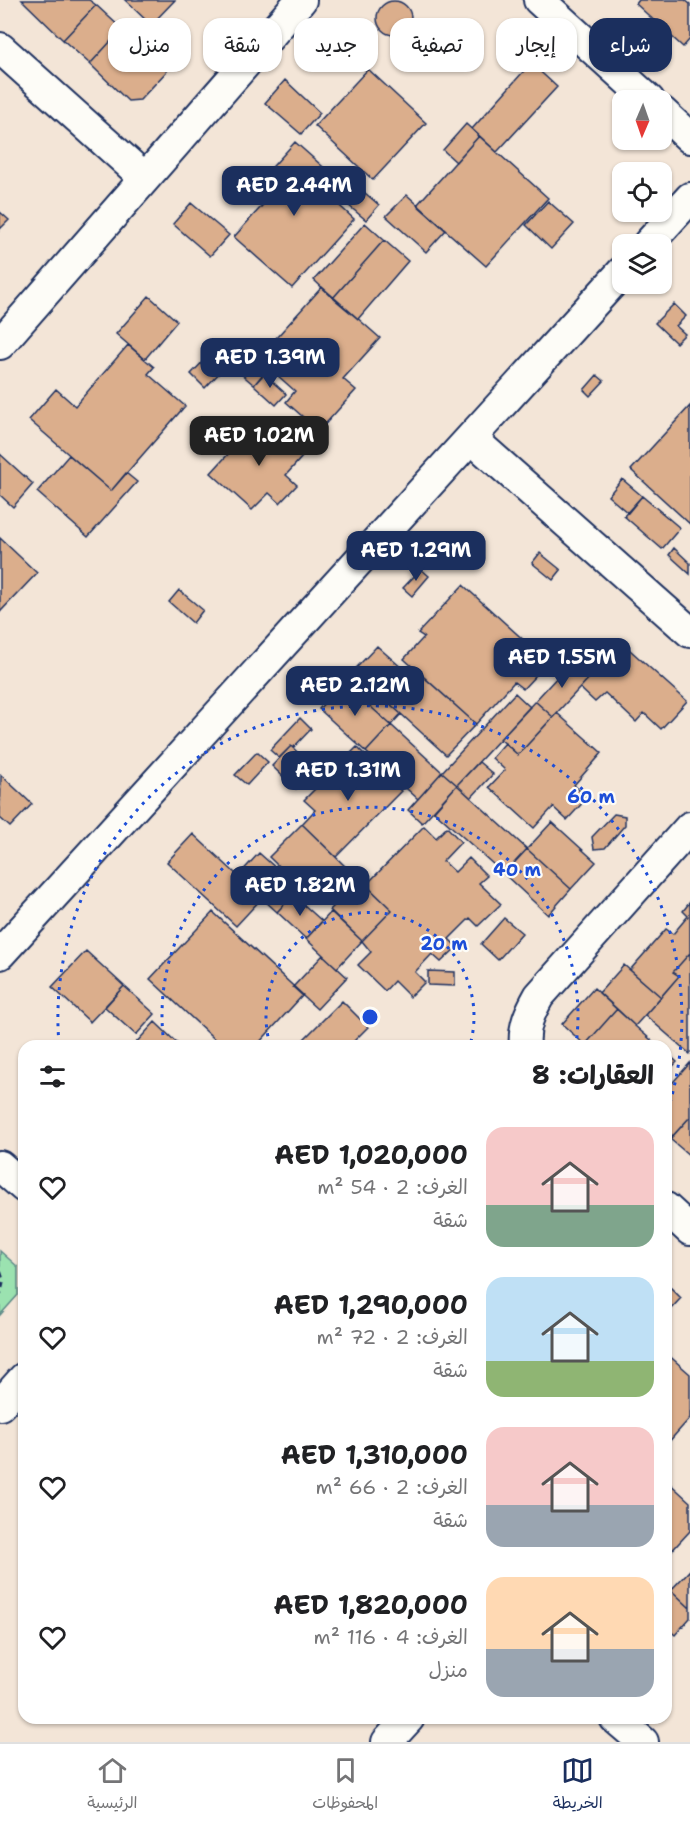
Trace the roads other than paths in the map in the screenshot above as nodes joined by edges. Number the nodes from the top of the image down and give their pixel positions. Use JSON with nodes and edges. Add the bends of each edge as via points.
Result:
{"nodes":[{"id":1,"x":300,"y":0,"type":"edge"},
{"id":2,"x":539,"y":0,"type":"edge"},
{"id":3,"x":0,"y":48,"type":"edge"},
{"id":4,"x":638,"y":90,"type":"edge"},
{"id":5,"x":672,"y":121,"type":"edge"},
{"id":6,"x":690,"y":138,"type":"edge"},
{"id":7,"x":145,"y":178,"type":"junction"},
{"id":8,"x":690,"y":198,"type":"edge"},
{"id":9,"x":657,"y":234,"type":"edge"},
{"id":10,"x":612,"y":283,"type":"edge"},
{"id":11,"x":0,"y":344,"type":"edge"},
{"id":12,"x":471,"y":438,"type":"junction"},
{"id":13,"x":690,"y":632,"type":"edge"},
{"id":14,"x":690,"y":827,"type":"edge"},
{"id":15,"x":0,"y":954,"type":"edge"},
{"id":16,"x":524,"y":1040,"type":"edge"},
{"id":17,"x":0,"y":1166,"type":"edge"},
{"id":18,"x":18,"y":1182,"type":"edge"},
{"id":19,"x":672,"y":1214,"type":"edge"},
{"id":20,"x":690,"y":1230,"type":"edge"},
{"id":21,"x":18,"y":1385,"type":"edge"},
{"id":22,"x":0,"y":1405,"type":"edge"},
{"id":23,"x":404,"y":1724,"type":"edge"},
{"id":24,"x":622,"y":1724,"type":"edge"},
{"id":25,"x":387,"y":1742,"type":"edge"},
{"id":26,"x":643,"y":1742,"type":"edge"}],
"edges":[{"from":1,"to":7,"type":"street"},
{"from":2,"to":4,"type":"street"},
{"from":3,"to":7,"type":"street"},
{"from":5,"to":6,"type":"street"},
{"from":7,"to":11,"type":"street"},
{"from":8,"to":9,"type":"street"},
{"from":10,"to":12,"type":"street"},
{"from":12,"to":13,"type":"street"},
{"from":12,"to":15,"type":"street"},
{"from":14,"to":16,"type":"street","via":[[539,996],[528,1016]]},
{"from":17,"to":18,"type":"street"},
{"from":19,"to":20,"type":"street"},
{"from":21,"to":22,"type":"street"},
{"from":23,"to":25,"type":"street"},
{"from":24,"to":26,"type":"street"}]}
